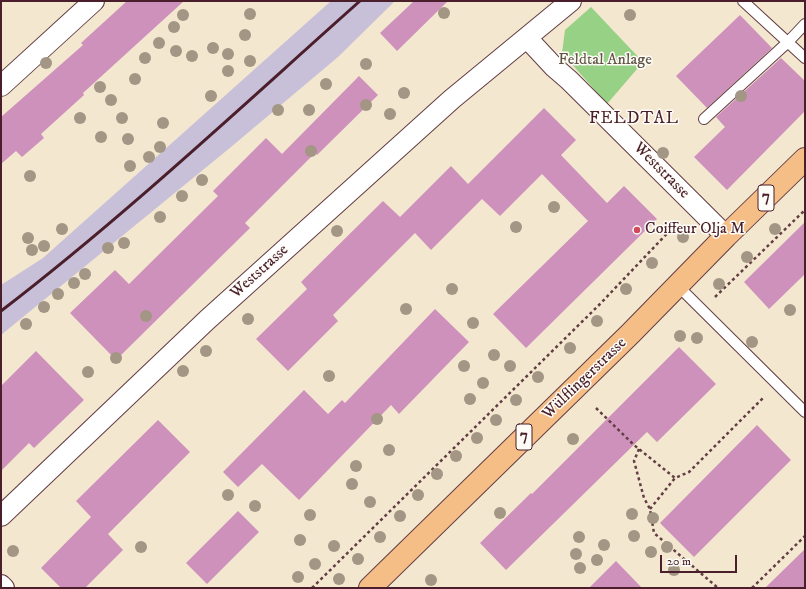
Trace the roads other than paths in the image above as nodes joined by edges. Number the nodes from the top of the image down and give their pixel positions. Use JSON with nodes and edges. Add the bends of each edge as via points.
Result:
{"nodes":[{"id":1,"x":94,"y":1,"type":"edge"},
{"id":2,"x":571,"y":1,"type":"edge"},
{"id":3,"x":743,"y":1,"type":"edge"},
{"id":4,"x":805,"y":24,"type":"edge"},
{"id":5,"x":527,"y":38,"type":"junction"},
{"id":6,"x":788,"y":42,"type":"junction"},
{"id":7,"x":805,"y":58,"type":"edge"},
{"id":8,"x":1,"y":86,"type":"edge"},
{"id":9,"x":704,"y":119,"type":"dead end"},
{"id":10,"x":805,"y":159,"type":"edge"},
{"id":11,"x":726,"y":236,"type":"junction"},
{"id":12,"x":678,"y":286,"type":"junction"},
{"id":13,"x":805,"y":412,"type":"edge"},
{"id":14,"x":1,"y":516,"type":"edge"},
{"id":15,"x":1,"y":585,"type":"edge"},
{"id":16,"x":4,"y":588,"type":"edge"},
{"id":17,"x":370,"y":588,"type":"edge"}],
"edges":[{"from":1,"to":8,"type":"street"},
{"from":2,"to":5,"type":"street","name":"Weststrasse"},
{"from":3,"to":6,"type":"lane"},
{"from":4,"to":6,"type":"lane"},
{"from":5,"to":11,"type":"street","name":"Weststrasse"},
{"from":5,"to":14,"type":"street","name":"Weststrasse","via":[[452,99],[207,320]]},
{"from":6,"to":7,"type":"lane"},
{"from":6,"to":9,"type":"lane"},
{"from":10,"to":11,"type":"main road","name":"Wülflingerstrasse","number":"7"},
{"from":11,"to":12,"type":"main road","name":"Wülflingerstrasse","number":"7"},
{"from":12,"to":13,"type":"lane"},
{"from":12,"to":17,"type":"main road","name":"Wülflingerstrasse","number":"7"},
{"from":15,"to":16,"type":"street"}]}
